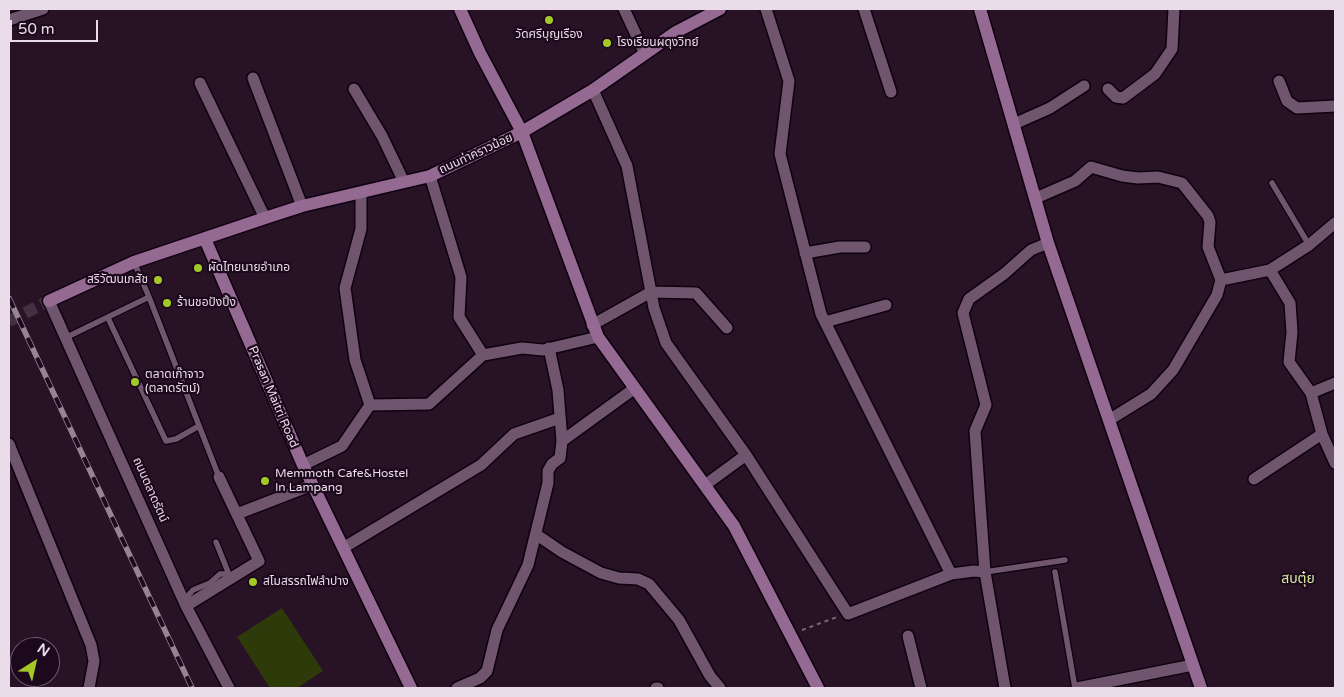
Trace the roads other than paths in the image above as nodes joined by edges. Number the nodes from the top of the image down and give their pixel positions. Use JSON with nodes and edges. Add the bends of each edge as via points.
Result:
{"nodes":[{"id":1,"x":43,"y":9,"type":"edge"},
{"id":2,"x":460,"y":9,"type":"edge"},
{"id":3,"x":624,"y":9,"type":"edge"},
{"id":4,"x":720,"y":9,"type":"edge"},
{"id":5,"x":766,"y":9,"type":"edge"},
{"id":6,"x":864,"y":9,"type":"edge"},
{"id":7,"x":980,"y":9,"type":"edge"},
{"id":8,"x":1174,"y":9,"type":"edge"},
{"id":9,"x":9,"y":20,"type":"edge"},
{"id":10,"x":645,"y":54,"type":"junction"},
{"id":11,"x":253,"y":78,"type":"dead end"},
{"id":12,"x":1279,"y":81,"type":"dead end"},
{"id":13,"x":200,"y":82,"type":"dead end"},
{"id":14,"x":1084,"y":86,"type":"dead end"},
{"id":15,"x":354,"y":89,"type":"dead end"},
{"id":16,"x":1108,"y":89,"type":"dead end"},
{"id":17,"x":593,"y":90,"type":"junction"},
{"id":18,"x":892,"y":92,"type":"dead end"},
{"id":19,"x":1335,"y":106,"type":"edge"},
{"id":20,"x":1014,"y":124,"type":"junction"},
{"id":21,"x":522,"y":132,"type":"junction"},
{"id":22,"x":430,"y":176,"type":"junction"},
{"id":23,"x":404,"y":182,"type":"junction"},
{"id":24,"x":1272,"y":183,"type":"dead end"},
{"id":25,"x":361,"y":193,"type":"junction"},
{"id":26,"x":1036,"y":198,"type":"junction"},
{"id":27,"x":302,"y":206,"type":"junction"},
{"id":28,"x":265,"y":218,"type":"junction"},
{"id":29,"x":1335,"y":222,"type":"edge"},
{"id":30,"x":205,"y":239,"type":"junction"},
{"id":31,"x":1048,"y":243,"type":"junction"},
{"id":32,"x":1309,"y":245,"type":"junction"},
{"id":33,"x":865,"y":247,"type":"dead end"},
{"id":34,"x":805,"y":252,"type":"junction"},
{"id":35,"x":134,"y":262,"type":"junction"},
{"id":36,"x":1270,"y":270,"type":"junction"},
{"id":37,"x":1221,"y":280,"type":"junction"},
{"id":38,"x":651,"y":292,"type":"junction"},
{"id":39,"x":150,"y":297,"type":"junction"},
{"id":40,"x":49,"y":301,"type":"joint"},
{"id":41,"x":886,"y":305,"type":"dead end"},
{"id":42,"x":108,"y":318,"type":"junction"},
{"id":43,"x":825,"y":322,"type":"junction"},
{"id":44,"x":592,"y":325,"type":"junction"},
{"id":45,"x":727,"y":328,"type":"dead end"},
{"id":46,"x":598,"y":337,"type":"junction"},
{"id":47,"x":65,"y":338,"type":"junction"},
{"id":48,"x":549,"y":348,"type":"junction"},
{"id":49,"x":483,"y":355,"type":"junction"},
{"id":50,"x":1335,"y":383,"type":"edge"},
{"id":51,"x":635,"y":388,"type":"junction"},
{"id":52,"x":1311,"y":393,"type":"junction"},
{"id":53,"x":370,"y":404,"type":"junction"},
{"id":54,"x":560,"y":418,"type":"junction"},
{"id":55,"x":1109,"y":420,"type":"junction"},
{"id":56,"x":199,"y":426,"type":"junction"},
{"id":57,"x":1322,"y":434,"type":"junction"},
{"id":58,"x":562,"y":441,"type":"junction"},
{"id":59,"x":9,"y":444,"type":"edge"},
{"id":60,"x":746,"y":455,"type":"junction"},
{"id":61,"x":1335,"y":463,"type":"edge"},
{"id":62,"x":303,"y":465,"type":"junction"},
{"id":63,"x":219,"y":477,"type":"joint"},
{"id":64,"x":1254,"y":479,"type":"dead end"},
{"id":65,"x":312,"y":485,"type":"junction"},
{"id":66,"x":705,"y":486,"type":"junction"},
{"id":67,"x":237,"y":514,"type":"junction"},
{"id":68,"x":537,"y":535,"type":"junction"},
{"id":69,"x":216,"y":542,"type":"dead end"},
{"id":70,"x":343,"y":548,"type":"junction"},
{"id":71,"x":1065,"y":560,"type":"dead end"},
{"id":72,"x":985,"y":572,"type":"junction"},
{"id":73,"x":1055,"y":572,"type":"dead end"},
{"id":74,"x":951,"y":574,"type":"junction"},
{"id":75,"x":185,"y":603,"type":"junction"},
{"id":76,"x":908,"y":636,"type":"dead end"},
{"id":77,"x":1194,"y":665,"type":"junction"},
{"id":78,"x":89,"y":688,"type":"edge"},
{"id":79,"x":229,"y":688,"type":"edge"},
{"id":80,"x":411,"y":688,"type":"edge"},
{"id":81,"x":457,"y":688,"type":"edge"},
{"id":82,"x":720,"y":688,"type":"edge"},
{"id":83,"x":818,"y":688,"type":"edge"},
{"id":84,"x":921,"y":688,"type":"edge"},
{"id":85,"x":1005,"y":688,"type":"edge"},
{"id":86,"x":1076,"y":688,"type":"edge"},
{"id":87,"x":1201,"y":688,"type":"edge"}],
"edges":[{"from":1,"to":9,"type":"street"},
{"from":2,"to":21,"type":"street"},
{"from":3,"to":10,"type":"street"},
{"from":4,"to":10,"type":"street","name":"ถนนท่าคราวน้อย","via":[[676,32]]},
{"from":5,"to":34,"type":"street","via":[[789,80],[780,154]]},
{"from":6,"to":18,"type":"street"},
{"from":7,"to":20,"type":"street"},
{"from":8,"to":16,"type":"street","via":[[1172,49],[1155,74],[1122,98]]},
{"from":10,"to":17,"type":"street","name":"ถนนท่าคราวน้อย"},
{"from":11,"to":27,"type":"street"},
{"from":12,"to":19,"type":"street","via":[[1287,101],[1297,108]]},
{"from":13,"to":28,"type":"street"},
{"from":14,"to":20,"type":"street","via":[[1050,108]]},
{"from":15,"to":23,"type":"street"},
{"from":17,"to":21,"type":"street","name":"ถนนท่าคราวน้อย"},
{"from":17,"to":38,"type":"street","via":[[627,166]]},
{"from":20,"to":26,"type":"street"},
{"from":21,"to":22,"type":"street","name":"ถนนท่าคราวน้อย"},
{"from":21,"to":44,"type":"street"},
{"from":22,"to":23,"type":"street","name":"ถนนท่าคราวน้อย"},
{"from":22,"to":49,"type":"street","via":[[461,278],[459,317]]},
{"from":23,"to":25,"type":"street","name":"ถนนท่าคราวน้อย"},
{"from":24,"to":32,"type":"lane"},
{"from":25,"to":27,"type":"street","name":"ถนนท่าคราวน้อย"},
{"from":25,"to":53,"type":"street","via":[[362,229],[345,288],[355,360]]},
{"from":26,"to":31,"type":"street"},
{"from":26,"to":37,"type":"street","via":[[1075,182],[1092,167],[1122,176],[1158,177],[1182,183],[1208,216],[1208,247]]},
{"from":27,"to":28,"type":"street","name":"ถนนท่าคราวน้อย"},
{"from":28,"to":30,"type":"street","name":"ถนนท่าคราวน้อย"},
{"from":29,"to":32,"type":"street"},
{"from":30,"to":35,"type":"street","name":"ถนนท่าคราวน้อย"},
{"from":30,"to":62,"type":"street","name":"Prasan Maitri Road"},
{"from":31,"to":55,"type":"street"},
{"from":31,"to":72,"type":"street","via":[[1031,250],[969,299],[963,314],[986,405],[975,431]]},
{"from":32,"to":36,"type":"street"},
{"from":33,"to":34,"type":"street"},
{"from":34,"to":43,"type":"street"},
{"from":35,"to":39,"type":"lane"},
{"from":35,"to":40,"type":"street","name":"ถนนท่าคราวน้อย"},
{"from":36,"to":37,"type":"street"},
{"from":36,"to":52,"type":"street","via":[[1290,303],[1289,362]]},
{"from":37,"to":55,"type":"street","via":[[1217,295],[1172,370],[1151,394]]},
{"from":38,"to":44,"type":"street"},
{"from":38,"to":45,"type":"street","via":[[696,293]]},
{"from":38,"to":60,"type":"street","via":[[666,343]]},
{"from":39,"to":42,"type":"lane"},
{"from":39,"to":56,"type":"lane"},
{"from":40,"to":47,"type":"street","name":"ถนนตลาดรัตน์"},
{"from":41,"to":43,"type":"street"},
{"from":42,"to":47,"type":"lane"},
{"from":42,"to":56,"type":"lane","via":[[166,441]]},
{"from":43,"to":74,"type":"street"},
{"from":44,"to":46,"type":"street"},
{"from":46,"to":48,"type":"street"},
{"from":46,"to":51,"type":"street"},
{"from":47,"to":75,"type":"street","name":"ถนนตลาดรัตน์"},
{"from":48,"to":49,"type":"street","via":[[522,348]]},
{"from":48,"to":54,"type":"street"},
{"from":49,"to":53,"type":"street","via":[[429,404]]},
{"from":50,"to":52,"type":"street"},
{"from":51,"to":58,"type":"street"},
{"from":51,"to":66,"type":"street"},
{"from":52,"to":57,"type":"street"},
{"from":53,"to":62,"type":"street","via":[[342,446]]},
{"from":54,"to":58,"type":"street"},
{"from":54,"to":70,"type":"street","via":[[514,434],[481,465]]},
{"from":55,"to":77,"type":"street"},
{"from":56,"to":63,"type":"lane"},
{"from":57,"to":61,"type":"street"},
{"from":57,"to":64,"type":"street"},
{"from":58,"to":68,"type":"street","via":[[560,458],[548,471]]},
{"from":59,"to":78,"type":"street","via":[[91,645],[94,661]]},
{"from":60,"to":66,"type":"street"},
{"from":60,"to":74,"type":"street","via":[[848,614]]},
{"from":62,"to":65,"type":"street","name":"Prasan Maitri Road"},
{"from":63,"to":67,"type":"street"},
{"from":65,"to":67,"type":"street"},
{"from":65,"to":70,"type":"street","name":"Prasan Maitri Road"},
{"from":66,"to":83,"type":"street","via":[[734,526]]},
{"from":67,"to":75,"type":"street","via":[[259,561]]},
{"from":68,"to":81,"type":"street","via":[[520,586],[497,630],[487,671],[480,678]]},
{"from":68,"to":82,"type":"street","via":[[601,573],[650,584],[679,620]]},
{"from":69,"to":75,"type":"lane","via":[[228,572],[193,590]]},
{"from":70,"to":80,"type":"street","name":"Prasan Maitri Road"},
{"from":71,"to":72,"type":"lane"},
{"from":72,"to":74,"type":"street"},
{"from":72,"to":85,"type":"street"},
{"from":73,"to":86,"type":"lane"},
{"from":75,"to":79,"type":"street","name":"ถนนตลาดรัตน์"},
{"from":76,"to":84,"type":"street"},
{"from":77,"to":86,"type":"street"},
{"from":77,"to":87,"type":"street"}]}
